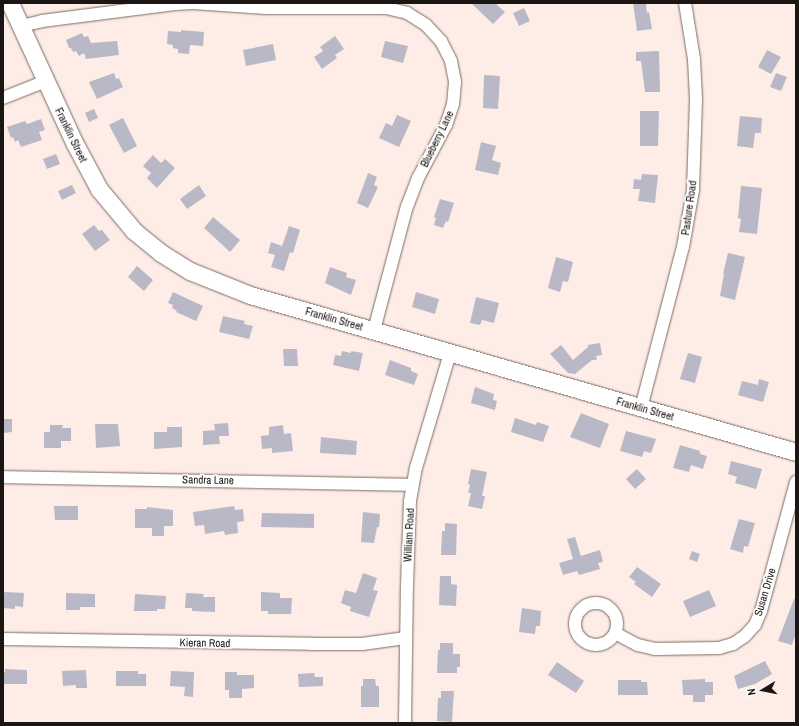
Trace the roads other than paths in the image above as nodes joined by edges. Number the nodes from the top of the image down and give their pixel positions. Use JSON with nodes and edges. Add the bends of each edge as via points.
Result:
{"nodes":[{"id":1,"x":10,"y":3,"type":"edge"},
{"id":2,"x":685,"y":3,"type":"edge"},
{"id":3,"x":21,"y":26,"type":"junction"},
{"id":4,"x":46,"y":81,"type":"junction"},
{"id":5,"x":3,"y":98,"type":"edge"},
{"id":6,"x":374,"y":330,"type":"junction"},
{"id":7,"x":450,"y":353,"type":"junction"},
{"id":8,"x":641,"y":408,"type":"junction"},
{"id":9,"x":796,"y":452,"type":"edge"},
{"id":10,"x":3,"y":476,"type":"edge"},
{"id":11,"x":796,"y":482,"type":"edge"},
{"id":12,"x":412,"y":484,"type":"junction"},
{"id":13,"x":615,"y":633,"type":"dead end"},
{"id":14,"x":406,"y":638,"type":"junction"},
{"id":15,"x":3,"y":639,"type":"edge"},
{"id":16,"x":405,"y":723,"type":"edge"}],
"edges":[{"from":1,"to":3,"type":"main road","name":"Franklin Street"},
{"from":2,"to":8,"type":"street","name":"Pasture Road","via":[[694,59],[696,98],[693,190],[683,247]]},
{"from":3,"to":4,"type":"main road","name":"Franklin Street"},
{"from":3,"to":6,"type":"street","name":"Blueberry Lane","via":[[49,20],[193,3],[266,8],[386,8],[407,13],[426,25],[441,41],[451,60],[455,82],[453,104],[446,125],[418,178],[407,206]]},
{"from":4,"to":5,"type":"street"},
{"from":4,"to":6,"type":"main road","name":"Franklin Street","via":[[89,172],[100,189],[134,231],[162,253],[190,271],[228,287]]},
{"from":6,"to":7,"type":"main road","name":"Franklin Street"},
{"from":7,"to":8,"type":"main road","name":"Franklin Street"},
{"from":7,"to":12,"type":"street","name":"William Road"},
{"from":8,"to":9,"type":"main road","name":"Franklin Street"},
{"from":10,"to":12,"type":"street","name":"Sandra Lane"},
{"from":11,"to":13,"type":"street","name":"Susan Drive","via":[[761,611],[755,625],[745,636],[733,644],[718,648],[655,649],[638,645]]},
{"from":12,"to":14,"type":"street","name":"William Road","via":[[407,552]]},
{"from":14,"to":15,"type":"street","name":"Kieran Road","via":[[362,644]]},
{"from":14,"to":16,"type":"street","name":"William Road"}]}
